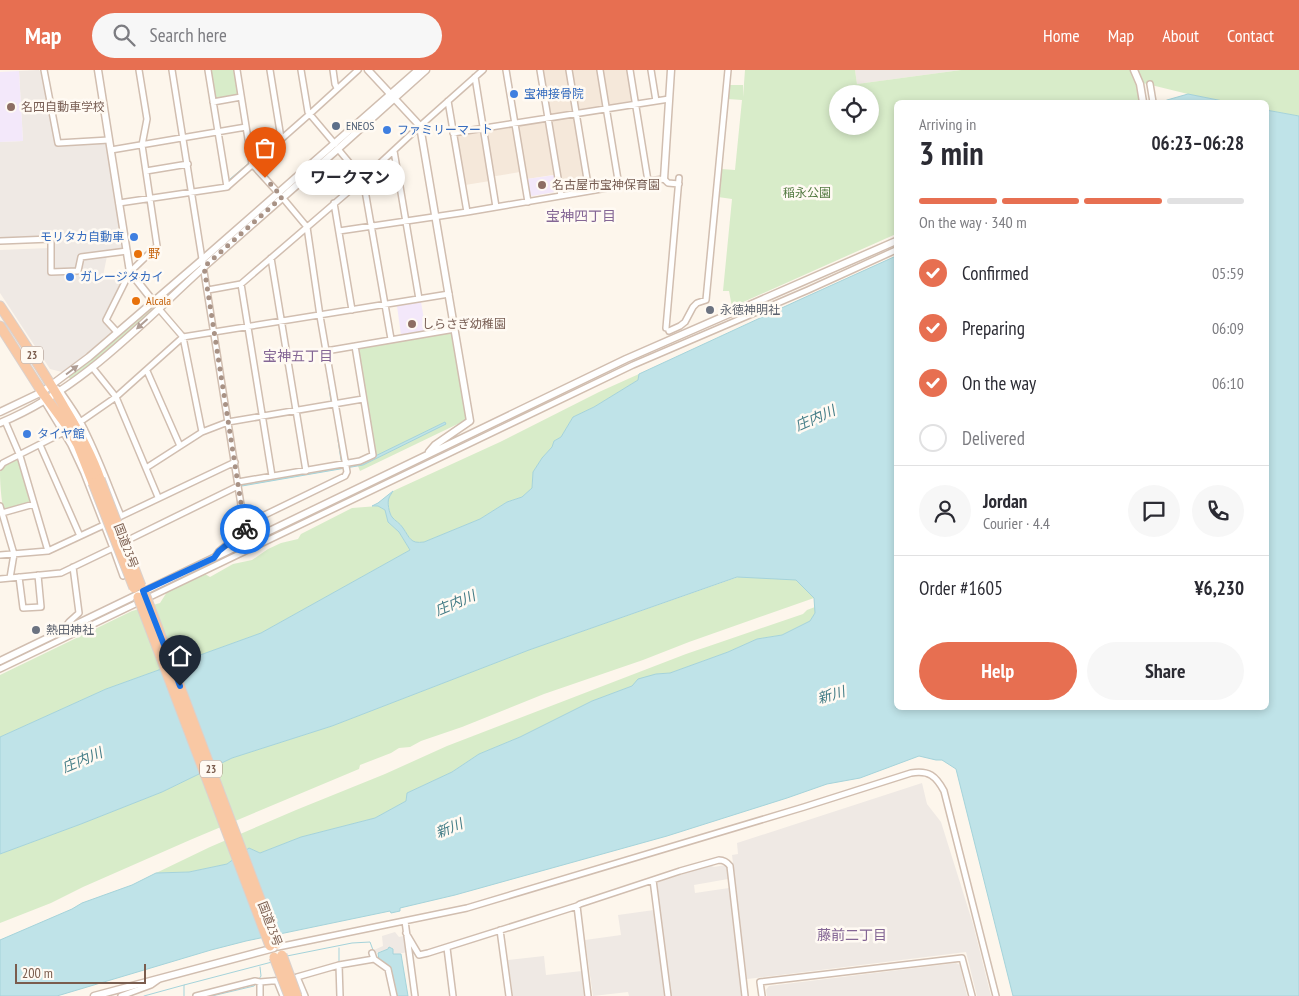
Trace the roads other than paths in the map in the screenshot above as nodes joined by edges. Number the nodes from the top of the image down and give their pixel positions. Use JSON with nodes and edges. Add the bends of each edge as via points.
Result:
{"nodes":[{"id":1,"x":44,"y":70,"type":"edge"},
{"id":2,"x":98,"y":70,"type":"edge"},
{"id":3,"x":139,"y":70,"type":"edge"},
{"id":4,"x":172,"y":70,"type":"edge"},
{"id":5,"x":208,"y":70,"type":"edge"},
{"id":6,"x":237,"y":70,"type":"edge"},
{"id":7,"x":270,"y":70,"type":"edge"},
{"id":8,"x":301,"y":70,"type":"edge"},
{"id":9,"x":333,"y":70,"type":"edge"},
{"id":10,"x":358,"y":70,"type":"edge"},
{"id":11,"x":368,"y":70,"type":"edge"},
{"id":12,"x":418,"y":70,"type":"edge"},
{"id":13,"x":426,"y":70,"type":"edge"},
{"id":14,"x":483,"y":70,"type":"edge"},
{"id":15,"x":506,"y":70,"type":"edge"},
{"id":16,"x":540,"y":70,"type":"edge"},
{"id":17,"x":569,"y":70,"type":"edge"},
{"id":18,"x":600,"y":70,"type":"edge"},
{"id":19,"x":630,"y":70,"type":"edge"},
{"id":20,"x":651,"y":70,"type":"edge"},
{"id":21,"x":671,"y":70,"type":"edge"},
{"id":22,"x":728,"y":70,"type":"edge"},
{"id":23,"x":1134,"y":70,"type":"edge"},
{"id":24,"x":475,"y":77,"type":"junction"},
{"id":25,"x":1150,"y":84,"type":"dead end"},
{"id":26,"x":337,"y":88,"type":"junction"},
{"id":27,"x":392,"y":97,"type":"junction"},
{"id":28,"x":241,"y":98,"type":"junction"},
{"id":29,"x":669,"y":99,"type":"junction"},
{"id":30,"x":1142,"y":100,"type":"edge"},
{"id":31,"x":1153,"y":100,"type":"edge"},
{"id":32,"x":448,"y":101,"type":"junction"},
{"id":33,"x":656,"y":101,"type":"junction"},
{"id":34,"x":213,"y":102,"type":"junction"},
{"id":35,"x":635,"y":105,"type":"junction"},
{"id":36,"x":607,"y":110,"type":"junction"},
{"id":37,"x":309,"y":114,"type":"junction"},
{"id":38,"x":577,"y":114,"type":"junction"},
{"id":39,"x":548,"y":118,"type":"junction"},
{"id":40,"x":515,"y":123,"type":"junction"},
{"id":41,"x":420,"y":126,"type":"junction"},
{"id":42,"x":246,"y":127,"type":"junction"},
{"id":43,"x":484,"y":128,"type":"junction"},
{"id":44,"x":218,"y":132,"type":"junction"},
{"id":45,"x":454,"y":133,"type":"junction"},
{"id":46,"x":184,"y":138,"type":"junction"},
{"id":47,"x":281,"y":138,"type":"junction"},
{"id":48,"x":109,"y":140,"type":"junction"},
{"id":49,"x":142,"y":145,"type":"junction"},
{"id":50,"x":336,"y":146,"type":"junction"},
{"id":51,"x":111,"y":150,"type":"junction"},
{"id":52,"x":394,"y":151,"type":"junction"},
{"id":53,"x":188,"y":164,"type":"junction"},
{"id":54,"x":252,"y":164,"type":"junction"},
{"id":55,"x":146,"y":171,"type":"junction"},
{"id":56,"x":363,"y":179,"type":"junction"},
{"id":57,"x":664,"y":179,"type":"junction"},
{"id":58,"x":648,"y":181,"type":"junction"},
{"id":59,"x":619,"y":186,"type":"junction"},
{"id":60,"x":226,"y":187,"type":"junction"},
{"id":61,"x":589,"y":191,"type":"junction"},
{"id":62,"x":192,"y":192,"type":"junction"},
{"id":63,"x":280,"y":194,"type":"junction"},
{"id":64,"x":560,"y":196,"type":"junction"},
{"id":65,"x":150,"y":198,"type":"junction"},
{"id":66,"x":528,"y":202,"type":"junction"},
{"id":67,"x":119,"y":203,"type":"junction"},
{"id":68,"x":334,"y":203,"type":"junction"},
{"id":69,"x":496,"y":207,"type":"junction"},
{"id":70,"x":467,"y":212,"type":"junction"},
{"id":71,"x":436,"y":217,"type":"junction"},
{"id":72,"x":406,"y":222,"type":"junction"},
{"id":73,"x":307,"y":227,"type":"junction"},
{"id":74,"x":372,"y":227,"type":"junction"},
{"id":75,"x":339,"y":231,"type":"junction"},
{"id":76,"x":0,"y":241,"type":"edge"},
{"id":77,"x":894,"y":242,"type":"edge"},
{"id":78,"x":127,"y":251,"type":"junction"},
{"id":79,"x":894,"y":251,"type":"edge"},
{"id":80,"x":271,"y":258,"type":"junction"},
{"id":81,"x":203,"y":259,"type":"junction"},
{"id":82,"x":204,"y":267,"type":"junction"},
{"id":83,"x":130,"y":272,"type":"junction"},
{"id":84,"x":242,"y":284,"type":"junction"},
{"id":85,"x":208,"y":290,"type":"junction"},
{"id":86,"x":449,"y":294,"type":"junction"},
{"id":87,"x":419,"y":299,"type":"junction"},
{"id":88,"x":153,"y":301,"type":"junction"},
{"id":89,"x":385,"y":305,"type":"junction"},
{"id":90,"x":0,"y":306,"type":"edge"},
{"id":91,"x":159,"y":309,"type":"junction"},
{"id":92,"x":352,"y":310,"type":"junction"},
{"id":93,"x":320,"y":316,"type":"junction"},
{"id":94,"x":281,"y":321,"type":"junction"},
{"id":95,"x":0,"y":326,"type":"edge"},
{"id":96,"x":248,"y":326,"type":"junction"},
{"id":97,"x":455,"y":329,"type":"junction"},
{"id":98,"x":117,"y":332,"type":"junction"},
{"id":99,"x":214,"y":332,"type":"junction"},
{"id":100,"x":183,"y":337,"type":"junction"},
{"id":101,"x":391,"y":339,"type":"junction"},
{"id":102,"x":355,"y":346,"type":"junction"},
{"id":103,"x":326,"y":351,"type":"junction"},
{"id":104,"x":92,"y":367,"type":"junction"},
{"id":105,"x":147,"y":370,"type":"junction"},
{"id":106,"x":56,"y":390,"type":"junction"},
{"id":107,"x":44,"y":397,"type":"junction"},
{"id":108,"x":116,"y":397,"type":"junction"},
{"id":109,"x":363,"y":399,"type":"junction"},
{"id":110,"x":335,"y":404,"type":"junction"},
{"id":111,"x":296,"y":410,"type":"junction"},
{"id":112,"x":0,"y":412,"type":"edge"},
{"id":113,"x":263,"y":416,"type":"junction"},
{"id":114,"x":2,"y":422,"type":"edge"},
{"id":115,"x":80,"y":422,"type":"junction"},
{"id":116,"x":228,"y":422,"type":"junction"},
{"id":117,"x":64,"y":432,"type":"junction"},
{"id":118,"x":202,"y":432,"type":"junction"},
{"id":119,"x":40,"y":445,"type":"junction"},
{"id":120,"x":180,"y":446,"type":"junction"},
{"id":121,"x":428,"y":454,"type":"junction"},
{"id":122,"x":20,"y":456,"type":"junction"},
{"id":123,"x":234,"y":462,"type":"junction"},
{"id":124,"x":345,"y":466,"type":"junction"},
{"id":125,"x":0,"y":467,"type":"edge"},
{"id":126,"x":146,"y":468,"type":"junction"},
{"id":127,"x":306,"y":470,"type":"junction"},
{"id":128,"x":272,"y":476,"type":"junction"},
{"id":129,"x":97,"y":481,"type":"junction"},
{"id":130,"x":238,"y":484,"type":"junction"},
{"id":131,"x":158,"y":497,"type":"junction"},
{"id":132,"x":34,"y":504,"type":"junction"},
{"id":133,"x":0,"y":506,"type":"edge"},
{"id":134,"x":2,"y":513,"type":"junction"},
{"id":135,"x":121,"y":516,"type":"junction"},
{"id":136,"x":104,"y":524,"type":"junction"},
{"id":137,"x":244,"y":525,"type":"junction"},
{"id":138,"x":80,"y":536,"type":"junction"},
{"id":139,"x":113,"y":548,"type":"junction"},
{"id":140,"x":48,"y":551,"type":"junction"},
{"id":141,"x":14,"y":554,"type":"junction"},
{"id":142,"x":0,"y":556,"type":"edge"},
{"id":143,"x":214,"y":558,"type":"junction"},
{"id":144,"x":72,"y":567,"type":"junction"},
{"id":145,"x":38,"y":575,"type":"junction"},
{"id":146,"x":123,"y":576,"type":"dead end"},
{"id":147,"x":19,"y":577,"type":"junction"},
{"id":148,"x":10,"y":578,"type":"junction"},
{"id":149,"x":0,"y":579,"type":"edge"},
{"id":150,"x":140,"y":592,"type":"junction"},
{"id":151,"x":64,"y":630,"type":"junction"},
{"id":152,"x":0,"y":661,"type":"edge"},
{"id":153,"x":0,"y":669,"type":"edge"},
{"id":154,"x":653,"y":880,"type":"junction"},
{"id":155,"x":577,"y":906,"type":"junction"},
{"id":156,"x":405,"y":921,"type":"junction"},
{"id":157,"x":500,"y":930,"type":"junction"},
{"id":158,"x":406,"y":933,"type":"junction"},
{"id":159,"x":447,"y":948,"type":"junction"},
{"id":160,"x":276,"y":949,"type":"junction"},
{"id":161,"x":372,"y":953,"type":"dead end"},
{"id":162,"x":374,"y":959,"type":"junction"},
{"id":163,"x":339,"y":965,"type":"junction"},
{"id":164,"x":297,"y":977,"type":"junction"},
{"id":165,"x":160,"y":978,"type":"junction"},
{"id":166,"x":278,"y":981,"type":"junction"},
{"id":167,"x":258,"y":982,"type":"junction"},
{"id":168,"x":94,"y":996,"type":"edge"},
{"id":169,"x":121,"y":996,"type":"edge"},
{"id":170,"x":196,"y":996,"type":"edge"},
{"id":171,"x":260,"y":996,"type":"edge"},
{"id":172,"x":284,"y":996,"type":"edge"},
{"id":173,"x":289,"y":996,"type":"edge"},
{"id":174,"x":297,"y":996,"type":"edge"},
{"id":175,"x":304,"y":996,"type":"edge"},
{"id":176,"x":340,"y":996,"type":"edge"},
{"id":177,"x":394,"y":996,"type":"edge"},
{"id":178,"x":415,"y":996,"type":"edge"},
{"id":179,"x":453,"y":996,"type":"edge"},
{"id":180,"x":509,"y":996,"type":"edge"},
{"id":181,"x":588,"y":996,"type":"edge"},
{"id":182,"x":668,"y":996,"type":"edge"},
{"id":183,"x":745,"y":996,"type":"edge"},
{"id":184,"x":762,"y":996,"type":"edge"},
{"id":185,"x":972,"y":996,"type":"edge"},
{"id":186,"x":996,"y":996,"type":"edge"}],
"edges":[{"from":1,"to":48,"type":"street","via":[[58,143]]},
{"from":2,"to":48,"type":"street"},
{"from":3,"to":49,"type":"street","via":[[147,119]]},
{"from":4,"to":46,"type":"street"},
{"from":5,"to":34,"type":"street"},
{"from":6,"to":28,"type":"street"},
{"from":7,"to":47,"type":"street"},
{"from":8,"to":37,"type":"street"},
{"from":9,"to":26,"type":"street"},
{"from":10,"to":26,"type":"street"},
{"from":11,"to":27,"type":"street"},
{"from":12,"to":27,"type":"street"},
{"from":13,"to":27,"type":"street"},
{"from":14,"to":24,"type":"street"},
{"from":15,"to":40,"type":"street"},
{"from":16,"to":39,"type":"street"},
{"from":17,"to":38,"type":"street"},
{"from":18,"to":36,"type":"street"},
{"from":19,"to":35,"type":"street"},
{"from":20,"to":33,"type":"street"},
{"from":21,"to":29,"type":"street"},
{"from":22,"to":57,"type":"street","via":[[706,300],[692,307],[680,326],[668,330],[679,181],[668,183]]},
{"from":23,"to":30,"type":"street"},
{"from":24,"to":32,"type":"street"},
{"from":24,"to":43,"type":"street"},
{"from":25,"to":31,"type":"street"},
{"from":26,"to":37,"type":"street"},
{"from":27,"to":41,"type":"street"},
{"from":27,"to":50,"type":"street"},
{"from":28,"to":34,"type":"street"},
{"from":28,"to":42,"type":"street"},
{"from":29,"to":33,"type":"street"},
{"from":29,"to":57,"type":"street"},
{"from":32,"to":41,"type":"street"},
{"from":32,"to":45,"type":"street"},
{"from":33,"to":35,"type":"street"},
{"from":34,"to":44,"type":"street"},
{"from":35,"to":36,"type":"street"},
{"from":35,"to":58,"type":"street"},
{"from":36,"to":38,"type":"street"},
{"from":36,"to":59,"type":"street"},
{"from":37,"to":47,"type":"street"},
{"from":37,"to":50,"type":"street"},
{"from":38,"to":39,"type":"street"},
{"from":38,"to":61,"type":"street"},
{"from":39,"to":40,"type":"street"},
{"from":39,"to":64,"type":"street"},
{"from":40,"to":43,"type":"street"},
{"from":40,"to":66,"type":"street"},
{"from":41,"to":52,"type":"street"},
{"from":41,"to":71,"type":"street"},
{"from":42,"to":44,"type":"street"},
{"from":42,"to":54,"type":"street"},
{"from":43,"to":45,"type":"street"},
{"from":43,"to":69,"type":"street"},
{"from":44,"to":46,"type":"street"},
{"from":44,"to":60,"type":"street"},
{"from":45,"to":70,"type":"street"},
{"from":46,"to":49,"type":"street"},
{"from":46,"to":53,"type":"street"},
{"from":47,"to":54,"type":"street"},
{"from":48,"to":51,"type":"street"},
{"from":49,"to":51,"type":"street"},
{"from":49,"to":55,"type":"street"},
{"from":50,"to":56,"type":"street"},
{"from":50,"to":63,"type":"street"},
{"from":51,"to":67,"type":"street"},
{"from":52,"to":56,"type":"street"},
{"from":52,"to":72,"type":"street"},
{"from":53,"to":55,"type":"street"},
{"from":53,"to":62,"type":"street"},
{"from":54,"to":60,"type":"street"},
{"from":54,"to":63,"type":"street"},
{"from":55,"to":65,"type":"street"},
{"from":56,"to":68,"type":"street"},
{"from":56,"to":74,"type":"street"},
{"from":57,"to":58,"type":"street"},
{"from":58,"to":59,"type":"street"},
{"from":59,"to":61,"type":"street"},
{"from":60,"to":62,"type":"street"},
{"from":61,"to":64,"type":"street"},
{"from":62,"to":65,"type":"street"},
{"from":62,"to":81,"type":"street"},
{"from":63,"to":73,"type":"street"},
{"from":63,"to":81,"type":"street"},
{"from":63,"to":82,"type":"street"},
{"from":64,"to":66,"type":"street"},
{"from":65,"to":67,"type":"street"},
{"from":65,"to":83,"type":"street","via":[[157,246]]},
{"from":66,"to":69,"type":"street"},
{"from":67,"to":78,"type":"street"},
{"from":68,"to":73,"type":"street"},
{"from":68,"to":75,"type":"street"},
{"from":69,"to":70,"type":"street"},
{"from":70,"to":71,"type":"street"},
{"from":71,"to":72,"type":"street"},
{"from":71,"to":86,"type":"street"},
{"from":72,"to":74,"type":"street"},
{"from":72,"to":87,"type":"street"},
{"from":73,"to":80,"type":"street"},
{"from":73,"to":93,"type":"street"},
{"from":74,"to":75,"type":"street"},
{"from":74,"to":89,"type":"street"},
{"from":75,"to":92,"type":"street"},
{"from":76,"to":78,"type":"street","via":[[51,239],[51,272],[78,272],[81,257]]},
{"from":77,"to":121,"type":"street","via":[[626,359]]},
{"from":78,"to":83,"type":"street"},
{"from":79,"to":153,"type":"street","via":[[633,365]]},
{"from":80,"to":84,"type":"street"},
{"from":80,"to":94,"type":"street"},
{"from":81,"to":82,"type":"street"},
{"from":81,"to":88,"type":"street"},
{"from":82,"to":85,"type":"street"},
{"from":82,"to":91,"type":"street"},
{"from":83,"to":88,"type":"street"},
{"from":83,"to":98,"type":"street","via":[[106,320]]},
{"from":84,"to":85,"type":"street"},
{"from":84,"to":96,"type":"street"},
{"from":85,"to":99,"type":"street"},
{"from":86,"to":87,"type":"street"},
{"from":86,"to":97,"type":"street"},
{"from":87,"to":89,"type":"street"},
{"from":88,"to":98,"type":"street"},
{"from":89,"to":92,"type":"street"},
{"from":89,"to":101,"type":"street"},
{"from":90,"to":106,"type":"highway","name":"国道23号","number":"23"},
{"from":91,"to":100,"type":"street"},
{"from":91,"to":104,"type":"street","one_way":true},
{"from":92,"to":93,"type":"street"},
{"from":93,"to":94,"type":"street"},
{"from":93,"to":103,"type":"street"},
{"from":94,"to":96,"type":"street"},
{"from":94,"to":111,"type":"street"},
{"from":95,"to":107,"type":"highway","name":"国道23号","number":"23"},
{"from":96,"to":99,"type":"street"},
{"from":96,"to":113,"type":"street"},
{"from":97,"to":101,"type":"street"},
{"from":97,"to":121,"type":"street","via":[[470,421],[434,446]]},
{"from":106,"to":98,"type":"street","one_way":true},
{"from":99,"to":100,"type":"street"},
{"from":99,"to":116,"type":"street"},
{"from":100,"to":105,"type":"street"},
{"from":100,"to":118,"type":"street"},
{"from":101,"to":102,"type":"street"},
{"from":102,"to":103,"type":"street"},
{"from":102,"to":109,"type":"street"},
{"from":103,"to":110,"type":"street"},
{"from":104,"to":106,"type":"street"},
{"from":104,"to":108,"type":"street"},
{"from":105,"to":108,"type":"street"},
{"from":105,"to":120,"type":"street"},
{"from":106,"to":107,"type":"street"},
{"from":106,"to":115,"type":"street"},
{"from":106,"to":129,"type":"highway","name":"国道23号","number":"23","via":[[85,444]]},
{"from":107,"to":112,"type":"street"},
{"from":107,"to":114,"type":"street"},
{"from":107,"to":117,"type":"street"},
{"from":107,"to":129,"type":"highway","name":"国道23号","number":"23","via":[[67,426]]},
{"from":108,"to":115,"type":"street"},
{"from":108,"to":126,"type":"street"},
{"from":109,"to":110,"type":"street"},
{"from":109,"to":124,"type":"street","via":[[373,455]]},
{"from":110,"to":111,"type":"street"},
{"from":110,"to":124,"type":"street"},
{"from":111,"to":113,"type":"street"},
{"from":111,"to":127,"type":"street"},
{"from":113,"to":116,"type":"street"},
{"from":113,"to":128,"type":"street"},
{"from":114,"to":122,"type":"street"},
{"from":115,"to":135,"type":"street"},
{"from":116,"to":118,"type":"street"},
{"from":116,"to":123,"type":"street"},
{"from":117,"to":119,"type":"street"},
{"from":117,"to":136,"type":"street"},
{"from":118,"to":120,"type":"street"},
{"from":119,"to":122,"type":"street"},
{"from":119,"to":138,"type":"street"},
{"from":120,"to":126,"type":"street"},
{"from":121,"to":143,"type":"street"},
{"from":122,"to":125,"type":"street"},
{"from":122,"to":132,"type":"street"},
{"from":123,"to":130,"type":"street"},
{"from":123,"to":131,"type":"street"},
{"from":124,"to":127,"type":"street"},
{"from":124,"to":137,"type":"street","via":[[346,476]]},
{"from":126,"to":131,"type":"street"},
{"from":127,"to":128,"type":"street"},
{"from":128,"to":130,"type":"street"},
{"from":129,"to":150,"type":"highway","name":"国道23号","number":"23","bridge":true},
{"from":130,"to":137,"type":"street"},
{"from":130,"to":139,"type":"street"},
{"from":131,"to":135,"type":"street"},
{"from":132,"to":134,"type":"street"},
{"from":132,"to":140,"type":"street"},
{"from":133,"to":134,"type":"street"},
{"from":134,"to":141,"type":"street"},
{"from":135,"to":136,"type":"street"},
{"from":136,"to":138,"type":"street"},
{"from":136,"to":139,"type":"street"},
{"from":137,"to":143,"type":"street","via":[[245,530]]},
{"from":138,"to":140,"type":"street"},
{"from":139,"to":144,"type":"street"},
{"from":139,"to":146,"type":"street"},
{"from":140,"to":141,"type":"street"},
{"from":141,"to":142,"type":"street"},
{"from":141,"to":148,"type":"street"},
{"from":143,"to":150,"type":"street"},
{"from":144,"to":145,"type":"street","via":[[61,573]]},
{"from":144,"to":151,"type":"street","via":[[79,613]]},
{"from":145,"to":147,"type":"street"},
{"from":145,"to":147,"type":"street","via":[[41,607],[23,608]]},
{"from":147,"to":148,"type":"street"},
{"from":148,"to":149,"type":"street"},
{"from":150,"to":151,"type":"street"},
{"from":150,"to":160,"type":"highway","name":"国道23号","number":"23","bridge":true},
{"from":151,"to":152,"type":"street"},
{"from":154,"to":155,"type":"street"},
{"from":154,"to":182,"type":"street"},
{"from":154,"to":183,"type":"street","via":[[719,860],[727,862]]},
{"from":155,"to":157,"type":"street"},
{"from":155,"to":181,"type":"street"},
{"from":156,"to":158,"type":"street"},
{"from":156,"to":160,"type":"street"},
{"from":156,"to":186,"type":"street","via":[[467,908],[920,772],[930,774],[944,791]]},
{"from":157,"to":159,"type":"street"},
{"from":157,"to":180,"type":"street"},
{"from":158,"to":159,"type":"street","via":[[419,955]]},
{"from":158,"to":178,"type":"street"},
{"from":159,"to":179,"type":"street"},
{"from":160,"to":165,"type":"street"},
{"from":160,"to":173,"type":"highway","name":"国道23号","number":"23","bridge":true},
{"from":160,"to":174,"type":"highway","name":"国道23号","number":"23","bridge":true},
{"from":161,"to":162,"type":"street"},
{"from":162,"to":163,"type":"street"},
{"from":162,"to":177,"type":"street","via":[[388,969]]},
{"from":163,"to":164,"type":"street"},
{"from":163,"to":176,"type":"street"},
{"from":164,"to":166,"type":"street"},
{"from":164,"to":175,"type":"street"},
{"from":165,"to":168,"type":"street"},
{"from":165,"to":169,"type":"street","via":[[151,985]]},
{"from":166,"to":167,"type":"street"},
{"from":166,"to":172,"type":"street"},
{"from":167,"to":170,"type":"street"},
{"from":167,"to":171,"type":"street"},
{"from":184,"to":185,"type":"street","via":[[760,982],[962,958]]}]}
